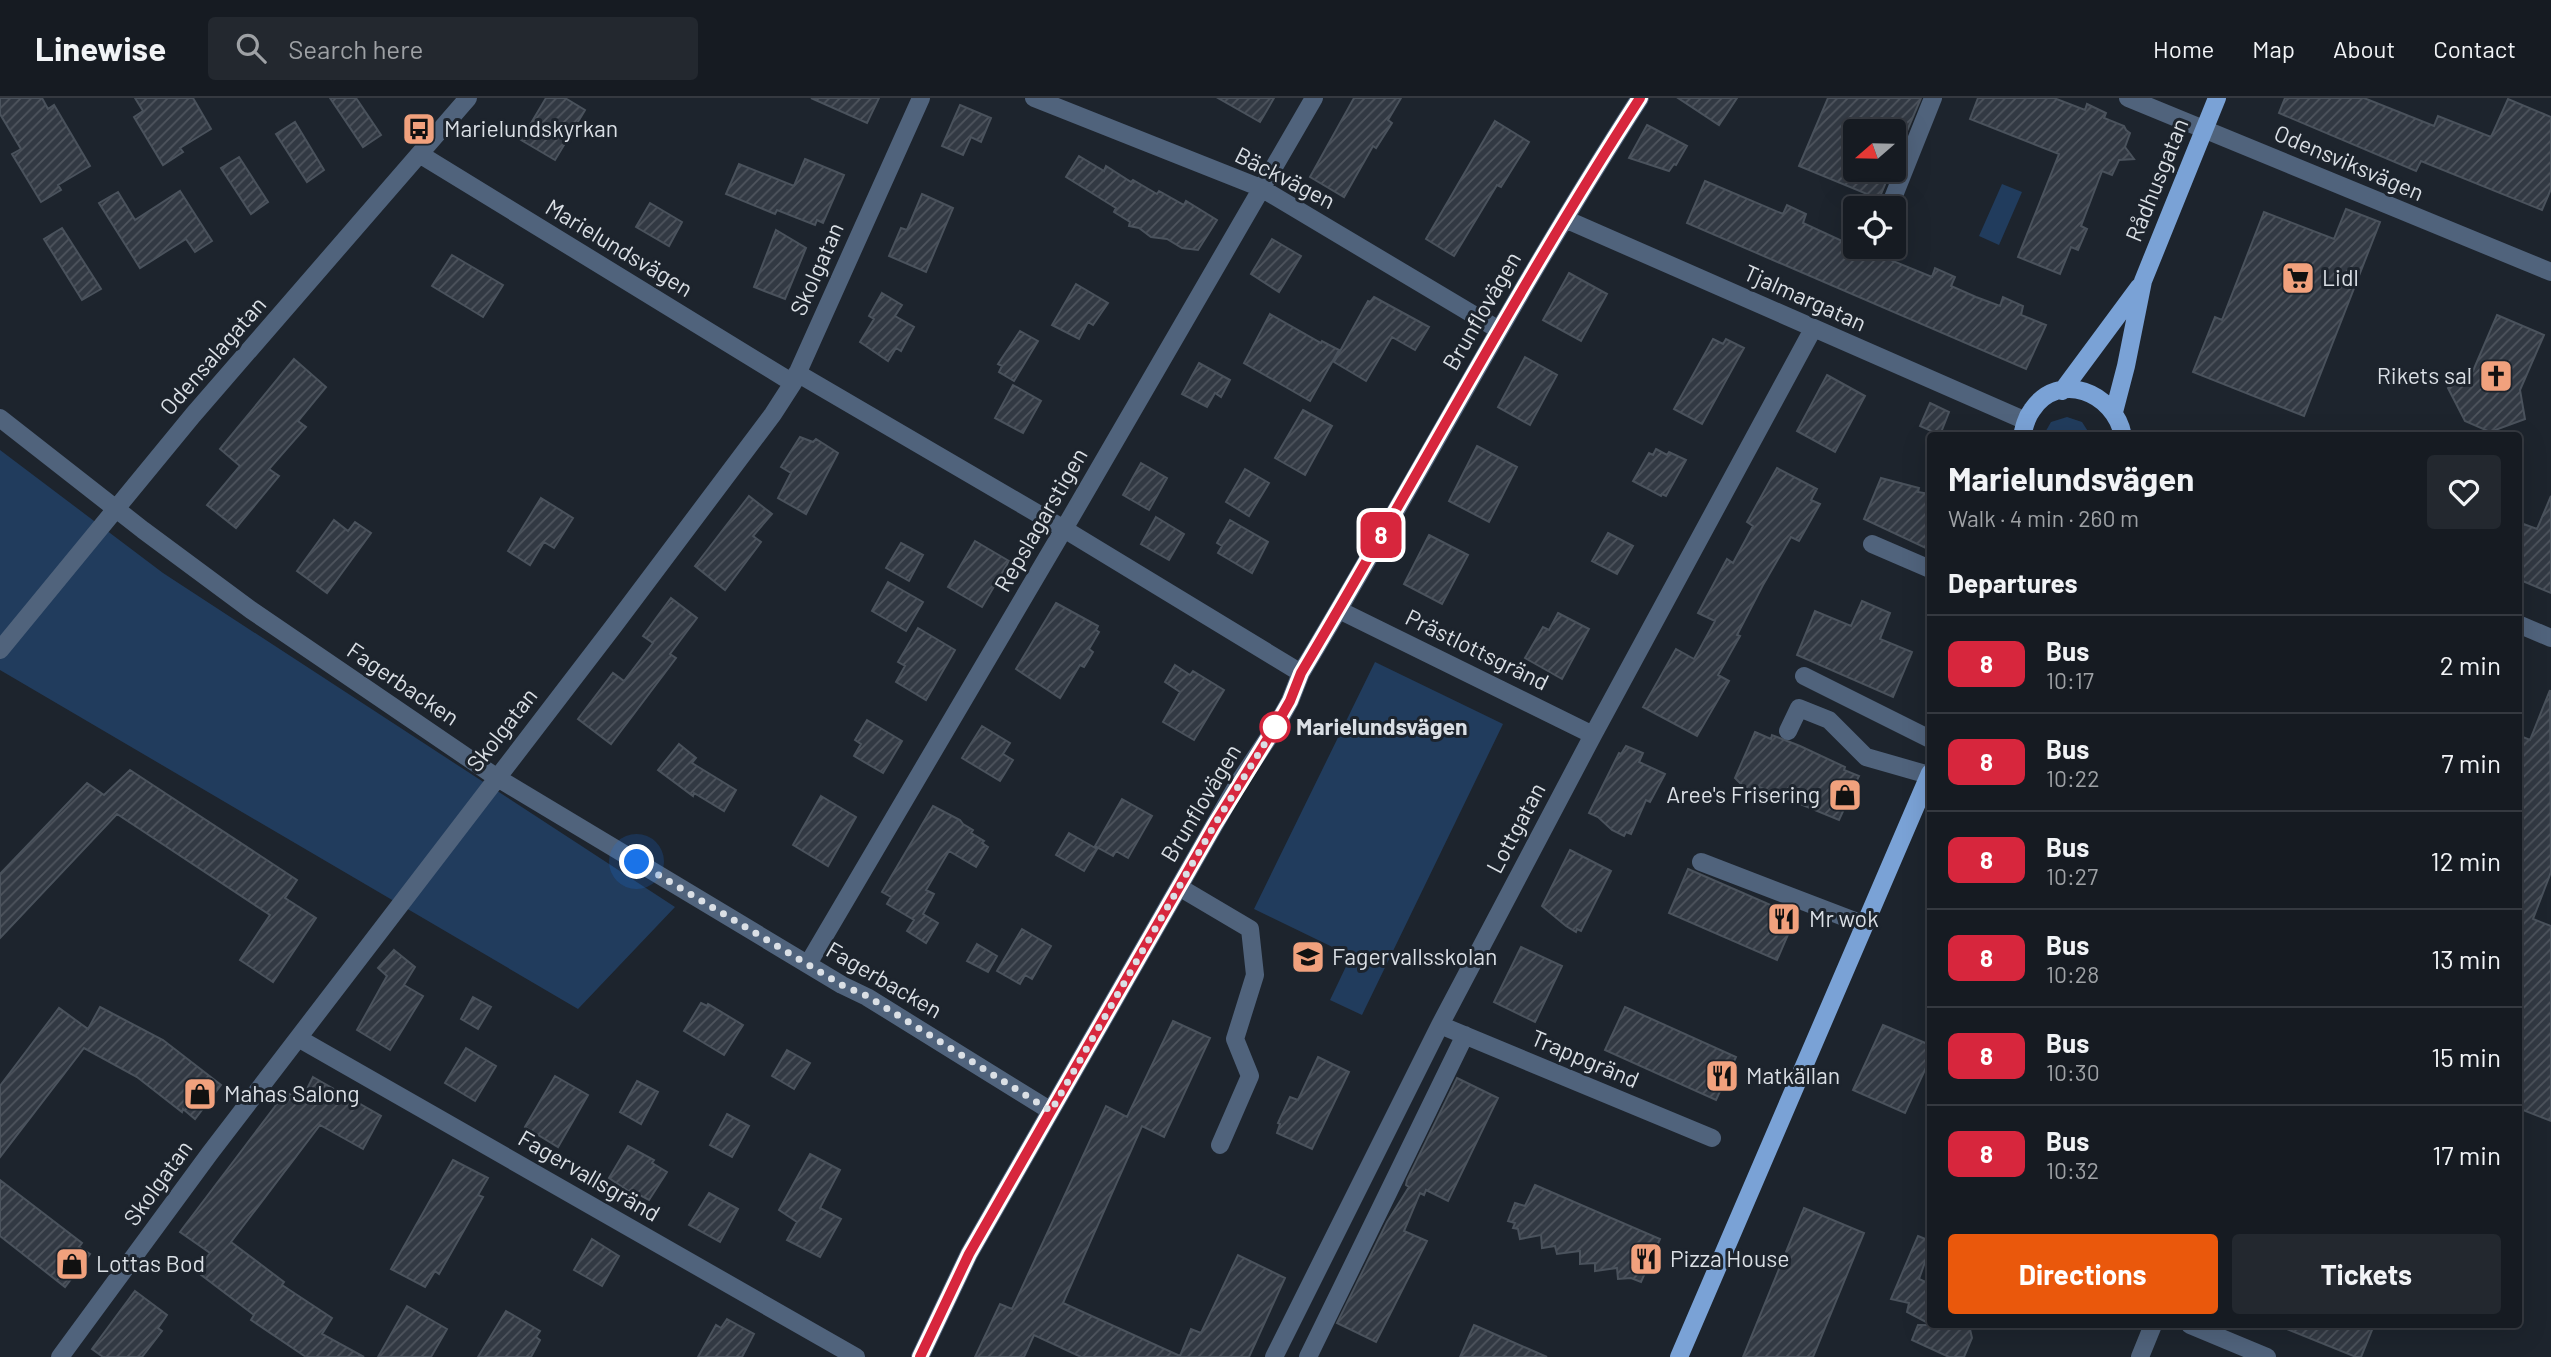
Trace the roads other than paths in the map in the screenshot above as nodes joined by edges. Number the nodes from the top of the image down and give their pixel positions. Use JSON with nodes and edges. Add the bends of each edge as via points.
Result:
{"nodes":[{"id":1,"x":468,"y":98,"type":"edge"},
{"id":2,"x":921,"y":98,"type":"edge"},
{"id":3,"x":1034,"y":98,"type":"edge"},
{"id":4,"x":1314,"y":98,"type":"edge"},
{"id":5,"x":1640,"y":98,"type":"edge"},
{"id":6,"x":1933,"y":98,"type":"edge"},
{"id":7,"x":2128,"y":98,"type":"edge"},
{"id":8,"x":2217,"y":98,"type":"edge"},
{"id":9,"x":2204,"y":129,"type":"junction"},
{"id":10,"x":421,"y":155,"type":"junction"},
{"id":11,"x":1261,"y":188,"type":"junction"},
{"id":12,"x":1894,"y":196,"type":"edge"},
{"id":13,"x":1564,"y":219,"type":"junction"},
{"id":14,"x":2551,"y":272,"type":"edge"},
{"id":15,"x":2143,"y":281,"type":"junction"},
{"id":16,"x":1813,"y":329,"type":"junction"},
{"id":17,"x":1499,"y":330,"type":"junction"},
{"id":18,"x":795,"y":378,"type":"junction"},
{"id":19,"x":2062,"y":391,"type":"junction"},
{"id":20,"x":2114,"y":412,"type":"junction"},
{"id":21,"x":0,"y":418,"type":"edge"},
{"id":22,"x":2024,"y":428,"type":"edge"},
{"id":23,"x":2123,"y":432,"type":"edge"},
{"id":24,"x":116,"y":510,"type":"junction"},
{"id":25,"x":1064,"y":529,"type":"junction"},
{"id":26,"x":1872,"y":544,"type":"dead end"},
{"id":27,"x":1927,"y":568,"type":"edge"},
{"id":28,"x":1339,"y":610,"type":"junction"},
{"id":29,"x":2522,"y":626,"type":"edge"},
{"id":30,"x":2551,"y":638,"type":"edge"},
{"id":31,"x":0,"y":650,"type":"edge"},
{"id":32,"x":1301,"y":673,"type":"junction"},
{"id":33,"x":1804,"y":676,"type":"dead end"},
{"id":34,"x":1788,"y":731,"type":"dead end"},
{"id":35,"x":1593,"y":735,"type":"junction"},
{"id":36,"x":1927,"y":738,"type":"edge"},
{"id":37,"x":1927,"y":773,"type":"edge"},
{"id":38,"x":496,"y":777,"type":"junction"},
{"id":39,"x":1927,"y":781,"type":"edge"},
{"id":40,"x":1701,"y":862,"type":"dead end"},
{"id":41,"x":1179,"y":887,"type":"junction"},
{"id":42,"x":1865,"y":925,"type":"junction"},
{"id":43,"x":808,"y":964,"type":"junction"},
{"id":44,"x":1440,"y":1025,"type":"junction"},
{"id":45,"x":1465,"y":1035,"type":"junction"},
{"id":46,"x":298,"y":1038,"type":"junction"},
{"id":47,"x":1051,"y":1111,"type":"junction"},
{"id":48,"x":1712,"y":1138,"type":"dead end"},
{"id":49,"x":1220,"y":1145,"type":"dead end"},
{"id":50,"x":2152,"y":1328,"type":"edge"},
{"id":51,"x":2197,"y":1328,"type":"edge"},
{"id":52,"x":61,"y":1357,"type":"edge"},
{"id":53,"x":856,"y":1357,"type":"edge"},
{"id":54,"x":920,"y":1357,"type":"edge"},
{"id":55,"x":1274,"y":1357,"type":"edge"},
{"id":56,"x":1308,"y":1357,"type":"edge"},
{"id":57,"x":1679,"y":1357,"type":"edge"},
{"id":58,"x":2140,"y":1357,"type":"edge"},
{"id":59,"x":2267,"y":1357,"type":"edge"}],
"edges":[{"from":1,"to":10,"type":"street","name":"Odensalagatan"},
{"from":2,"to":18,"type":"street","name":"Skolgatan"},
{"from":3,"to":11,"type":"street","name":"Bäckvägen"},
{"from":4,"to":11,"type":"street","name":"Repslagarstigen"},
{"from":5,"to":13,"type":"street","name":"Brunflovägen"},
{"from":6,"to":12,"type":"street"},
{"from":7,"to":9,"type":"street","name":"Odensviksvägen"},
{"from":8,"to":9,"type":"main road","name":"Rådhusgatan"},
{"from":9,"to":14,"type":"street","name":"Odensviksvägen"},
{"from":9,"to":15,"type":"main road","name":"Rådhusgatan"},
{"from":10,"to":18,"type":"street","name":"Marielundsvägen"},
{"from":10,"to":24,"type":"street","name":"Odensalagatan","via":[[193,415]]},
{"from":11,"to":17,"type":"street","name":"Bäckvägen"},
{"from":11,"to":25,"type":"street","name":"Repslagarstigen"},
{"from":13,"to":16,"type":"street","name":"Tjalmargatan"},
{"from":13,"to":17,"type":"street","name":"Brunflovägen"},
{"from":15,"to":19,"type":"main road","name":"Rådhusgatan"},
{"from":15,"to":20,"type":"main road","name":"Rådhusgatan"},
{"from":16,"to":22,"type":"street","name":"Tjalmargatan"},
{"from":16,"to":35,"type":"street","name":"Lottgatan"},
{"from":17,"to":28,"type":"street","name":"Brunflovägen"},
{"from":18,"to":25,"type":"street","name":"Marielundsvägen"},
{"from":18,"to":38,"type":"street","name":"Skolgatan","via":[[738,462]]},
{"from":19,"to":20,"type":"main road","via":[[2091,393]]},
{"from":19,"to":22,"type":"main road","via":[[2033,408]]},
{"from":20,"to":23,"type":"main road"},
{"from":21,"to":24,"type":"street","name":"Fagerbacken"},
{"from":24,"to":31,"type":"street","name":"Odensalagatan"},
{"from":24,"to":38,"type":"street","name":"Fagerbacken","via":[[250,610]]},
{"from":25,"to":32,"type":"street","name":"Marielundsvägen"},
{"from":25,"to":43,"type":"street","name":"Repslagarstigen"},
{"from":26,"to":27,"type":"street"},
{"from":28,"to":32,"type":"street","name":"Brunflovägen"},
{"from":28,"to":35,"type":"street","name":"Prästlottsgränd"},
{"from":29,"to":30,"type":"street"},
{"from":32,"to":41,"type":"street","name":"Brunflovägen","via":[[1290,701]]},
{"from":33,"to":36,"type":"street"},
{"from":34,"to":37,"type":"street","via":[[1798,708],[1829,720],[1866,757]]},
{"from":35,"to":44,"type":"street","name":"Lottgatan"},
{"from":38,"to":43,"type":"street","name":"Fagerbacken"},
{"from":38,"to":46,"type":"street","name":"Skolgatan"},
{"from":39,"to":42,"type":"main road"},
{"from":40,"to":42,"type":"street"},
{"from":41,"to":47,"type":"street","name":"Brunflovägen"},
{"from":41,"to":49,"type":"street","via":[[1250,929],[1255,975],[1235,1039],[1250,1076]]},
{"from":42,"to":57,"type":"main road"},
{"from":43,"to":47,"type":"street","name":"Fagerbacken"},
{"from":44,"to":45,"type":"street","name":"Trappgränd"},
{"from":44,"to":55,"type":"street","name":"Lottgatan"},
{"from":45,"to":48,"type":"street","name":"Trappgränd"},
{"from":45,"to":56,"type":"street"},
{"from":46,"to":52,"type":"street","name":"Skolgatan"},
{"from":46,"to":53,"type":"street","name":"Fagervallsgränd"},
{"from":47,"to":54,"type":"street","name":"Brunflovägen","via":[[969,1254]]},
{"from":50,"to":58,"type":"street"},
{"from":51,"to":59,"type":"street"}]}
